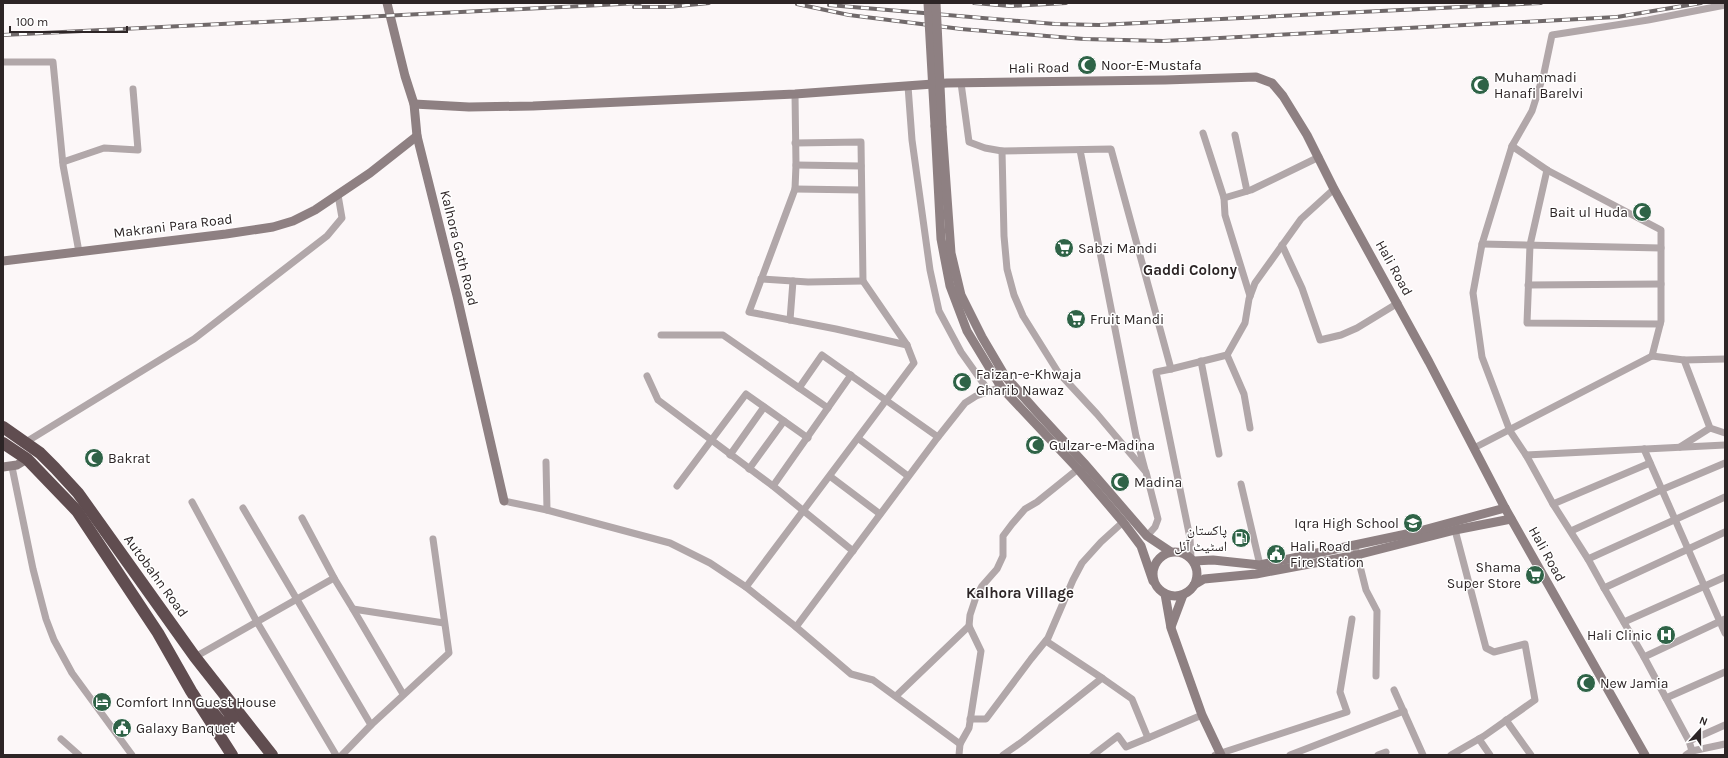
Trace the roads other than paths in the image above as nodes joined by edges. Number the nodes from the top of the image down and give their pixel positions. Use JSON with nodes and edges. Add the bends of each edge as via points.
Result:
{"nodes":[{"id":1,"x":387,"y":3,"type":"edge"},
{"id":2,"x":928,"y":3,"type":"edge"},
{"id":3,"x":936,"y":3,"type":"edge"},
{"id":4,"x":1725,"y":5,"type":"edge"},
{"id":5,"x":3,"y":62,"type":"edge"},
{"id":6,"x":961,"y":83,"type":"junction"},
{"id":7,"x":908,"y":86,"type":"junction"},
{"id":8,"x":133,"y":89,"type":"dead end"},
{"id":9,"x":795,"y":94,"type":"junction"},
{"id":10,"x":414,"y":104,"type":"junction"},
{"id":11,"x":939,"y":127,"type":"junction"},
{"id":12,"x":1203,"y":133,"type":"dead end"},
{"id":13,"x":417,"y":136,"type":"junction"},
{"id":14,"x":1235,"y":136,"type":"dead end"},
{"id":15,"x":795,"y":143,"type":"junction"},
{"id":16,"x":1512,"y":146,"type":"junction"},
{"id":17,"x":1080,"y":150,"type":"junction"},
{"id":18,"x":1002,"y":151,"type":"junction"},
{"id":19,"x":1319,"y":157,"type":"junction"},
{"id":20,"x":63,"y":162,"type":"junction"},
{"id":21,"x":796,"y":165,"type":"junction"},
{"id":22,"x":861,"y":166,"type":"junction"},
{"id":23,"x":1547,"y":170,"type":"junction"},
{"id":24,"x":795,"y":189,"type":"junction"},
{"id":25,"x":1334,"y":189,"type":"junction"},
{"id":26,"x":861,"y":190,"type":"junction"},
{"id":27,"x":1247,"y":191,"type":"junction"},
{"id":28,"x":338,"y":195,"type":"junction"},
{"id":29,"x":1224,"y":198,"type":"junction"},
{"id":30,"x":1482,"y":244,"type":"junction"},
{"id":31,"x":1282,"y":245,"type":"junction"},
{"id":32,"x":1530,"y":245,"type":"junction"},
{"id":33,"x":1661,"y":248,"type":"junction"},
{"id":34,"x":80,"y":252,"type":"junction"},
{"id":35,"x":3,"y":261,"type":"edge"},
{"id":36,"x":761,"y":279,"type":"junction"},
{"id":37,"x":793,"y":281,"type":"junction"},
{"id":38,"x":863,"y":281,"type":"junction"},
{"id":39,"x":1661,"y":284,"type":"junction"},
{"id":40,"x":1528,"y":285,"type":"junction"},
{"id":41,"x":1250,"y":296,"type":"junction"},
{"id":42,"x":1398,"y":303,"type":"junction"},
{"id":43,"x":790,"y":320,"type":"junction"},
{"id":44,"x":1660,"y":324,"type":"junction"},
{"id":45,"x":661,"y":335,"type":"dead end"},
{"id":46,"x":907,"y":345,"type":"junction"},
{"id":47,"x":1227,"y":355,"type":"junction"},
{"id":48,"x":1652,"y":356,"type":"junction"},
{"id":49,"x":1725,"y":359,"type":"edge"},
{"id":50,"x":1684,"y":360,"type":"junction"},
{"id":51,"x":1201,"y":361,"type":"junction"},
{"id":52,"x":1171,"y":369,"type":"junction"},
{"id":53,"x":851,"y":375,"type":"junction"},
{"id":54,"x":647,"y":376,"type":"dead end"},
{"id":55,"x":1001,"y":387,"type":"junction"},
{"id":56,"x":799,"y":388,"type":"junction"},
{"id":57,"x":988,"y":390,"type":"junction"},
{"id":58,"x":887,"y":401,"type":"junction"},
{"id":59,"x":764,"y":407,"type":"junction"},
{"id":60,"x":828,"y":408,"type":"junction"},
{"id":61,"x":784,"y":421,"type":"junction"},
{"id":62,"x":3,"y":427,"type":"edge"},
{"id":63,"x":1250,"y":428,"type":"dead end"},
{"id":64,"x":1710,"y":428,"type":"junction"},
{"id":65,"x":1510,"y":430,"type":"junction"},
{"id":66,"x":1725,"y":433,"type":"edge"},
{"id":67,"x":938,"y":437,"type":"junction"},
{"id":68,"x":808,"y":438,"type":"junction"},
{"id":69,"x":859,"y":439,"type":"junction"},
{"id":70,"x":711,"y":440,"type":"junction"},
{"id":71,"x":26,"y":442,"type":"junction"},
{"id":72,"x":3,"y":443,"type":"edge"},
{"id":73,"x":1725,"y":445,"type":"edge"},
{"id":74,"x":1680,"y":447,"type":"junction"},
{"id":75,"x":1474,"y":448,"type":"junction"},
{"id":76,"x":1644,"y":449,"type":"junction"},
{"id":77,"x":730,"y":454,"type":"junction"},
{"id":78,"x":1219,"y":454,"type":"dead end"},
{"id":79,"x":1526,"y":455,"type":"junction"},
{"id":80,"x":27,"y":459,"type":"junction"},
{"id":81,"x":546,"y":462,"type":"dead end"},
{"id":82,"x":1650,"y":463,"type":"junction"},
{"id":83,"x":1725,"y":463,"type":"edge"},
{"id":84,"x":7,"y":467,"type":"edge"},
{"id":85,"x":749,"y":469,"type":"junction"},
{"id":86,"x":1078,"y":469,"type":"junction"},
{"id":87,"x":1146,"y":472,"type":"junction"},
{"id":88,"x":908,"y":476,"type":"junction"},
{"id":89,"x":831,"y":477,"type":"junction"},
{"id":90,"x":1241,"y":484,"type":"dead end"},
{"id":91,"x":677,"y":486,"type":"dead end"},
{"id":92,"x":772,"y":486,"type":"junction"},
{"id":93,"x":1661,"y":490,"type":"junction"},
{"id":94,"x":1725,"y":497,"type":"edge"},
{"id":95,"x":504,"y":500,"type":"joint"},
{"id":96,"x":192,"y":502,"type":"dead end"},
{"id":97,"x":1553,"y":504,"type":"junction"},
{"id":98,"x":242,"y":508,"type":"dead end"},
{"id":99,"x":1505,"y":508,"type":"junction"},
{"id":100,"x":547,"y":510,"type":"junction"},
{"id":101,"x":804,"y":512,"type":"junction"},
{"id":102,"x":880,"y":514,"type":"junction"},
{"id":103,"x":302,"y":518,"type":"dead end"},
{"id":104,"x":1511,"y":519,"type":"junction"},
{"id":105,"x":1675,"y":519,"type":"junction"},
{"id":106,"x":1123,"y":522,"type":"junction"},
{"id":107,"x":1455,"y":530,"type":"junction"},
{"id":108,"x":1571,"y":531,"type":"junction"},
{"id":109,"x":1725,"y":532,"type":"edge"},
{"id":110,"x":1147,"y":536,"type":"junction"},
{"id":111,"x":433,"y":539,"type":"dead end"},
{"id":112,"x":1687,"y":549,"type":"junction"},
{"id":113,"x":1356,"y":550,"type":"junction"},
{"id":114,"x":853,"y":551,"type":"junction"},
{"id":115,"x":1171,"y":552,"type":"junction"},
{"id":116,"x":1588,"y":559,"type":"junction"},
{"id":117,"x":1192,"y":560,"type":"junction"},
{"id":118,"x":1260,"y":565,"type":"junction"},
{"id":119,"x":334,"y":578,"type":"junction"},
{"id":120,"x":1725,"y":578,"type":"edge"},
{"id":121,"x":1153,"y":581,"type":"junction"},
{"id":122,"x":1194,"y":585,"type":"junction"},
{"id":123,"x":1704,"y":586,"type":"junction"},
{"id":124,"x":746,"y":587,"type":"junction"},
{"id":125,"x":1604,"y":588,"type":"junction"},
{"id":126,"x":1165,"y":594,"type":"junction"},
{"id":127,"x":1183,"y":595,"type":"junction"},
{"id":128,"x":297,"y":599,"type":"junction"},
{"id":129,"x":353,"y":609,"type":"junction"},
{"id":130,"x":1352,"y":619,"type":"dead end"},
{"id":131,"x":1722,"y":620,"type":"edge"},
{"id":132,"x":257,"y":622,"type":"junction"},
{"id":133,"x":1624,"y":622,"type":"junction"},
{"id":134,"x":444,"y":623,"type":"junction"},
{"id":135,"x":969,"y":626,"type":"junction"},
{"id":136,"x":796,"y":627,"type":"junction"},
{"id":137,"x":1170,"y":628,"type":"junction"},
{"id":138,"x":1725,"y":633,"type":"edge"},
{"id":139,"x":1046,"y":641,"type":"junction"},
{"id":140,"x":195,"y":657,"type":"junction"},
{"id":141,"x":1644,"y":657,"type":"junction"},
{"id":142,"x":1725,"y":672,"type":"edge"},
{"id":143,"x":211,"y":675,"type":"junction"},
{"id":144,"x":1376,"y":676,"type":"dead end"},
{"id":145,"x":1102,"y":678,"type":"junction"},
{"id":146,"x":1394,"y":690,"type":"dead end"},
{"id":147,"x":191,"y":691,"type":"junction"},
{"id":148,"x":403,"y":694,"type":"junction"},
{"id":149,"x":896,"y":696,"type":"junction"},
{"id":150,"x":1666,"y":698,"type":"junction"},
{"id":151,"x":1404,"y":711,"type":"junction"},
{"id":152,"x":1202,"y":714,"type":"junction"},
{"id":153,"x":970,"y":719,"type":"junction"},
{"id":154,"x":1506,"y":720,"type":"junction"},
{"id":155,"x":371,"y":725,"type":"junction"},
{"id":156,"x":1725,"y":725,"type":"edge"},
{"id":157,"x":1148,"y":738,"type":"junction"},
{"id":158,"x":61,"y":739,"type":"dead end"},
{"id":159,"x":1479,"y":739,"type":"junction"},
{"id":160,"x":1689,"y":741,"type":"junction"},
{"id":161,"x":960,"y":744,"type":"junction"},
{"id":162,"x":1725,"y":744,"type":"edge"},
{"id":163,"x":1386,"y":752,"type":"dead end"},
{"id":164,"x":1689,"y":753,"type":"edge"},
{"id":165,"x":1219,"y":754,"type":"edge"},
{"id":166,"x":79,"y":755,"type":"edge"},
{"id":167,"x":132,"y":755,"type":"edge"},
{"id":168,"x":232,"y":755,"type":"edge"},
{"id":169,"x":272,"y":755,"type":"edge"},
{"id":170,"x":336,"y":755,"type":"edge"},
{"id":171,"x":342,"y":755,"type":"edge"},
{"id":172,"x":959,"y":755,"type":"edge"},
{"id":173,"x":1003,"y":755,"type":"edge"},
{"id":174,"x":1093,"y":755,"type":"edge"},
{"id":175,"x":1290,"y":755,"type":"edge"},
{"id":176,"x":1378,"y":755,"type":"edge"},
{"id":177,"x":1423,"y":755,"type":"edge"},
{"id":178,"x":1451,"y":755,"type":"edge"},
{"id":179,"x":1490,"y":755,"type":"edge"},
{"id":180,"x":1531,"y":755,"type":"edge"},
{"id":181,"x":1645,"y":755,"type":"edge"}],
"edges":[{"from":1,"to":10,"type":"street","name":"Kalhora Goth Road"},
{"from":2,"to":11,"type":"street","bridge":true},
{"from":3,"to":11,"type":"street","bridge":true},
{"from":4,"to":16,"type":"street","via":[[1552,35],[1532,111]]},
{"from":5,"to":20,"type":"street","via":[[53,62]]},
{"from":6,"to":7,"type":"street","name":"Hali Road"},
{"from":6,"to":18,"type":"street","via":[[969,142]]},
{"from":6,"to":19,"type":"street","name":"Hali Road","via":[[1256,77],[1272,83],[1283,96]]},
{"from":7,"to":9,"type":"street","name":"Hali Road"},
{"from":7,"to":57,"type":"street","via":[[912,140],[930,270],[939,312],[961,352]]},
{"from":8,"to":20,"type":"street","via":[[138,150],[104,148]]},
{"from":9,"to":10,"type":"street","name":"Hali Road","via":[[533,106],[470,107]]},
{"from":9,"to":15,"type":"street"},
{"from":10,"to":13,"type":"street","name":"Kalhora Goth Road"},
{"from":11,"to":55,"type":"street","via":[[941,239],[950,286],[967,331]]},
{"from":11,"to":110,"type":"street","via":[[952,260],[961,295],[982,337],[1005,376]]},
{"from":12,"to":29,"type":"street"},
{"from":13,"to":28,"type":"street","name":"Makrani Para Road"},
{"from":13,"to":95,"type":"street","name":"Kalhora Goth Road"},
{"from":14,"to":27,"type":"street"},
{"from":15,"to":21,"type":"street"},
{"from":15,"to":22,"type":"street","via":[[861,142]]},
{"from":16,"to":23,"type":"street"},
{"from":16,"to":30,"type":"street"},
{"from":17,"to":18,"type":"street"},
{"from":17,"to":52,"type":"street","via":[[1111,150]]},
{"from":17,"to":87,"type":"street","via":[[1136,436]]},
{"from":18,"to":87,"type":"street","via":[[1007,269],[1023,316],[1058,372]]},
{"from":19,"to":25,"type":"street","name":"Hali Road"},
{"from":19,"to":27,"type":"street"},
{"from":20,"to":34,"type":"street"},
{"from":21,"to":22,"type":"street"},
{"from":21,"to":24,"type":"street"},
{"from":22,"to":26,"type":"street"},
{"from":23,"to":32,"type":"street"},
{"from":23,"to":33,"type":"street","via":[[1660,230]]},
{"from":24,"to":26,"type":"street"},
{"from":24,"to":36,"type":"street"},
{"from":25,"to":31,"type":"street","via":[[1301,219]]},
{"from":25,"to":42,"type":"street","name":"Hali Road"},
{"from":26,"to":38,"type":"street"},
{"from":27,"to":29,"type":"street"},
{"from":28,"to":34,"type":"street","name":"Makrani Para Road","via":[[299,218],[273,227]]},
{"from":28,"to":71,"type":"street","via":[[342,218],[327,236],[194,339]]},
{"from":29,"to":41,"type":"street","via":[[1225,215]]},
{"from":30,"to":32,"type":"street"},
{"from":30,"to":65,"type":"street","via":[[1473,293],[1482,357]]},
{"from":31,"to":41,"type":"street","via":[[1255,282]]},
{"from":31,"to":42,"type":"street","via":[[1302,288],[1320,340],[1357,328]]},
{"from":32,"to":33,"type":"street"},
{"from":32,"to":40,"type":"street"},
{"from":33,"to":39,"type":"street"},
{"from":34,"to":35,"type":"street","name":"Makrani Para Road"},
{"from":36,"to":37,"type":"street"},
{"from":36,"to":43,"type":"street","via":[[749,312]]},
{"from":37,"to":38,"type":"street"},
{"from":37,"to":43,"type":"street"},
{"from":38,"to":46,"type":"street"},
{"from":39,"to":40,"type":"street"},
{"from":39,"to":44,"type":"street"},
{"from":40,"to":44,"type":"street","via":[[1526,323]]},
{"from":41,"to":47,"type":"street","via":[[1245,323]]},
{"from":42,"to":75,"type":"street","name":"Hali Road"},
{"from":43,"to":46,"type":"street"},
{"from":44,"to":48,"type":"street"},
{"from":45,"to":56,"type":"street","via":[[723,335]]},
{"from":46,"to":58,"type":"street","via":[[914,364]]},
{"from":47,"to":51,"type":"street"},
{"from":47,"to":63,"type":"street","via":[[1244,394]]},
{"from":48,"to":50,"type":"street"},
{"from":48,"to":65,"type":"street"},
{"from":49,"to":50,"type":"street"},
{"from":50,"to":64,"type":"street"},
{"from":51,"to":52,"type":"street"},
{"from":51,"to":78,"type":"street"},
{"from":52,"to":117,"type":"street","via":[[1156,372],[1190,538]]},
{"from":53,"to":56,"type":"street","via":[[822,355]]},
{"from":53,"to":58,"type":"street"},
{"from":53,"to":60,"type":"street"},
{"from":54,"to":70,"type":"street","via":[[658,400]]},
{"from":55,"to":57,"type":"street"},
{"from":55,"to":86,"type":"street"},
{"from":56,"to":60,"type":"street"},
{"from":57,"to":67,"type":"street","via":[[965,403]]},
{"from":58,"to":67,"type":"street"},
{"from":58,"to":69,"type":"street"},
{"from":59,"to":61,"type":"street"},
{"from":59,"to":70,"type":"street","via":[[746,394]]},
{"from":59,"to":77,"type":"street"},
{"from":60,"to":68,"type":"street"},
{"from":61,"to":68,"type":"street"},
{"from":61,"to":85,"type":"street"},
{"from":62,"to":71,"type":"highway","name":"Autobahn Road"},
{"from":64,"to":66,"type":"street"},
{"from":64,"to":74,"type":"street"},
{"from":65,"to":75,"type":"street"},
{"from":65,"to":79,"type":"street"},
{"from":67,"to":88,"type":"street"},
{"from":68,"to":92,"type":"street"},
{"from":69,"to":88,"type":"street"},
{"from":69,"to":89,"type":"street"},
{"from":70,"to":77,"type":"street"},
{"from":70,"to":91,"type":"street"},
{"from":71,"to":140,"type":"highway","name":"Autobahn Road","via":[[78,493]]},
{"from":72,"to":80,"type":"highway","name":"Autobahn Road"},
{"from":73,"to":74,"type":"street"},
{"from":74,"to":76,"type":"street"},
{"from":75,"to":99,"type":"street","name":"Hali Road"},
{"from":76,"to":79,"type":"street"},
{"from":76,"to":82,"type":"street"},
{"from":77,"to":85,"type":"street"},
{"from":79,"to":97,"type":"street"},
{"from":80,"to":84,"type":"street"},
{"from":80,"to":147,"type":"highway","name":"Autobahn Road","via":[[77,512],[158,633]]},
{"from":81,"to":100,"type":"street"},
{"from":82,"to":93,"type":"street"},
{"from":82,"to":97,"type":"street"},
{"from":83,"to":93,"type":"street"},
{"from":84,"to":167,"type":"street","via":[[51,633],[72,673]]},
{"from":85,"to":92,"type":"street"},
{"from":86,"to":106,"type":"street"},
{"from":86,"to":135,"type":"street","via":[[1025,509],[1003,536],[1003,556],[997,569],[976,597]]},
{"from":87,"to":110,"type":"street","via":[[1158,519]]},
{"from":88,"to":102,"type":"street"},
{"from":89,"to":101,"type":"street"},
{"from":89,"to":102,"type":"street"},
{"from":90,"to":118,"type":"street"},
{"from":92,"to":101,"type":"street"},
{"from":93,"to":105,"type":"street"},
{"from":93,"to":108,"type":"street"},
{"from":94,"to":105,"type":"street"},
{"from":95,"to":100,"type":"street"},
{"from":96,"to":132,"type":"street"},
{"from":97,"to":108,"type":"street"},
{"from":98,"to":128,"type":"street"},
{"from":99,"to":104,"type":"street","name":"Hali Road"},
{"from":99,"to":113,"type":"street"},
{"from":100,"to":124,"type":"street","via":[[670,543],[710,563]]},
{"from":101,"to":114,"type":"street"},
{"from":101,"to":124,"type":"street"},
{"from":102,"to":114,"type":"street"},
{"from":103,"to":119,"type":"street"},
{"from":104,"to":107,"type":"street"},
{"from":104,"to":181,"type":"street","name":"Hali Road"},
{"from":105,"to":112,"type":"street"},
{"from":105,"to":116,"type":"street"},
{"from":106,"to":121,"type":"street","via":[[1141,546]]},
{"from":106,"to":139,"type":"street","via":[[1082,563]]},
{"from":107,"to":113,"type":"street"},
{"from":107,"to":154,"type":"street","via":[[1486,648],[1494,652],[1525,644],[1535,700]]},
{"from":108,"to":116,"type":"street"},
{"from":109,"to":112,"type":"street"},
{"from":110,"to":115,"type":"street"},
{"from":111,"to":134,"type":"street"},
{"from":112,"to":123,"type":"street"},
{"from":112,"to":125,"type":"street"},
{"from":113,"to":118,"type":"street"},
{"from":113,"to":122,"type":"street","via":[[1256,574],[1204,579]]},
{"from":113,"to":144,"type":"street","via":[[1366,590],[1377,611]]},
{"from":114,"to":136,"type":"street"},
{"from":115,"to":117,"type":"street","via":[[1185,554]]},
{"from":115,"to":121,"type":"street","via":[[1158,559],[1152,573]]},
{"from":116,"to":125,"type":"street"},
{"from":117,"to":118,"type":"street"},
{"from":117,"to":122,"type":"street","via":[[1197,571]]},
{"from":119,"to":128,"type":"street"},
{"from":119,"to":129,"type":"street"},
{"from":120,"to":123,"type":"street"},
{"from":121,"to":126,"type":"street"},
{"from":122,"to":127,"type":"street"},
{"from":123,"to":131,"type":"street"},
{"from":123,"to":133,"type":"street"},
{"from":124,"to":136,"type":"street"},
{"from":125,"to":133,"type":"street"},
{"from":126,"to":127,"type":"street"},
{"from":126,"to":137,"type":"street"},
{"from":127,"to":137,"type":"street"},
{"from":128,"to":132,"type":"street"},
{"from":128,"to":155,"type":"street"},
{"from":129,"to":134,"type":"street"},
{"from":129,"to":148,"type":"street"},
{"from":130,"to":165,"type":"street","via":[[1340,692],[1347,712]]},
{"from":131,"to":138,"type":"street"},
{"from":131,"to":141,"type":"street"},
{"from":132,"to":140,"type":"street"},
{"from":132,"to":170,"type":"street"},
{"from":133,"to":141,"type":"street"},
{"from":134,"to":148,"type":"street","via":[[449,653]]},
{"from":135,"to":149,"type":"street"},
{"from":135,"to":153,"type":"street","via":[[980,651]]},
{"from":136,"to":149,"type":"street","via":[[851,674],[874,680]]},
{"from":137,"to":152,"type":"street"},
{"from":139,"to":145,"type":"street"},
{"from":139,"to":153,"type":"street","via":[[1030,658],[986,719]]},
{"from":140,"to":143,"type":"highway","name":"Autobahn Road"},
{"from":141,"to":150,"type":"street"},
{"from":142,"to":150,"type":"street"},
{"from":143,"to":147,"type":"highway","via":[[215,694],[232,716],[232,721],[226,725],[220,722]]},
{"from":143,"to":169,"type":"highway","name":"Autobahn Road"},
{"from":145,"to":157,"type":"street","via":[[1132,699]]},
{"from":145,"to":173,"type":"street"},
{"from":146,"to":151,"type":"street"},
{"from":147,"to":168,"type":"highway","name":"Autobahn Road"},
{"from":148,"to":155,"type":"street"},
{"from":149,"to":161,"type":"street"},
{"from":150,"to":160,"type":"street"},
{"from":151,"to":175,"type":"street"},
{"from":151,"to":177,"type":"street"},
{"from":152,"to":157,"type":"street"},
{"from":152,"to":165,"type":"street"},
{"from":153,"to":161,"type":"street","via":[[969,728]]},
{"from":154,"to":159,"type":"street"},
{"from":154,"to":180,"type":"street"},
{"from":155,"to":171,"type":"street"},
{"from":156,"to":160,"type":"street"},
{"from":157,"to":174,"type":"street","via":[[1126,747],[1118,736]]},
{"from":158,"to":166,"type":"street"},
{"from":159,"to":178,"type":"street"},
{"from":159,"to":179,"type":"street"},
{"from":160,"to":164,"type":"street"},
{"from":161,"to":172,"type":"street"},
{"from":162,"to":164,"type":"street"},
{"from":163,"to":176,"type":"street"}]}
